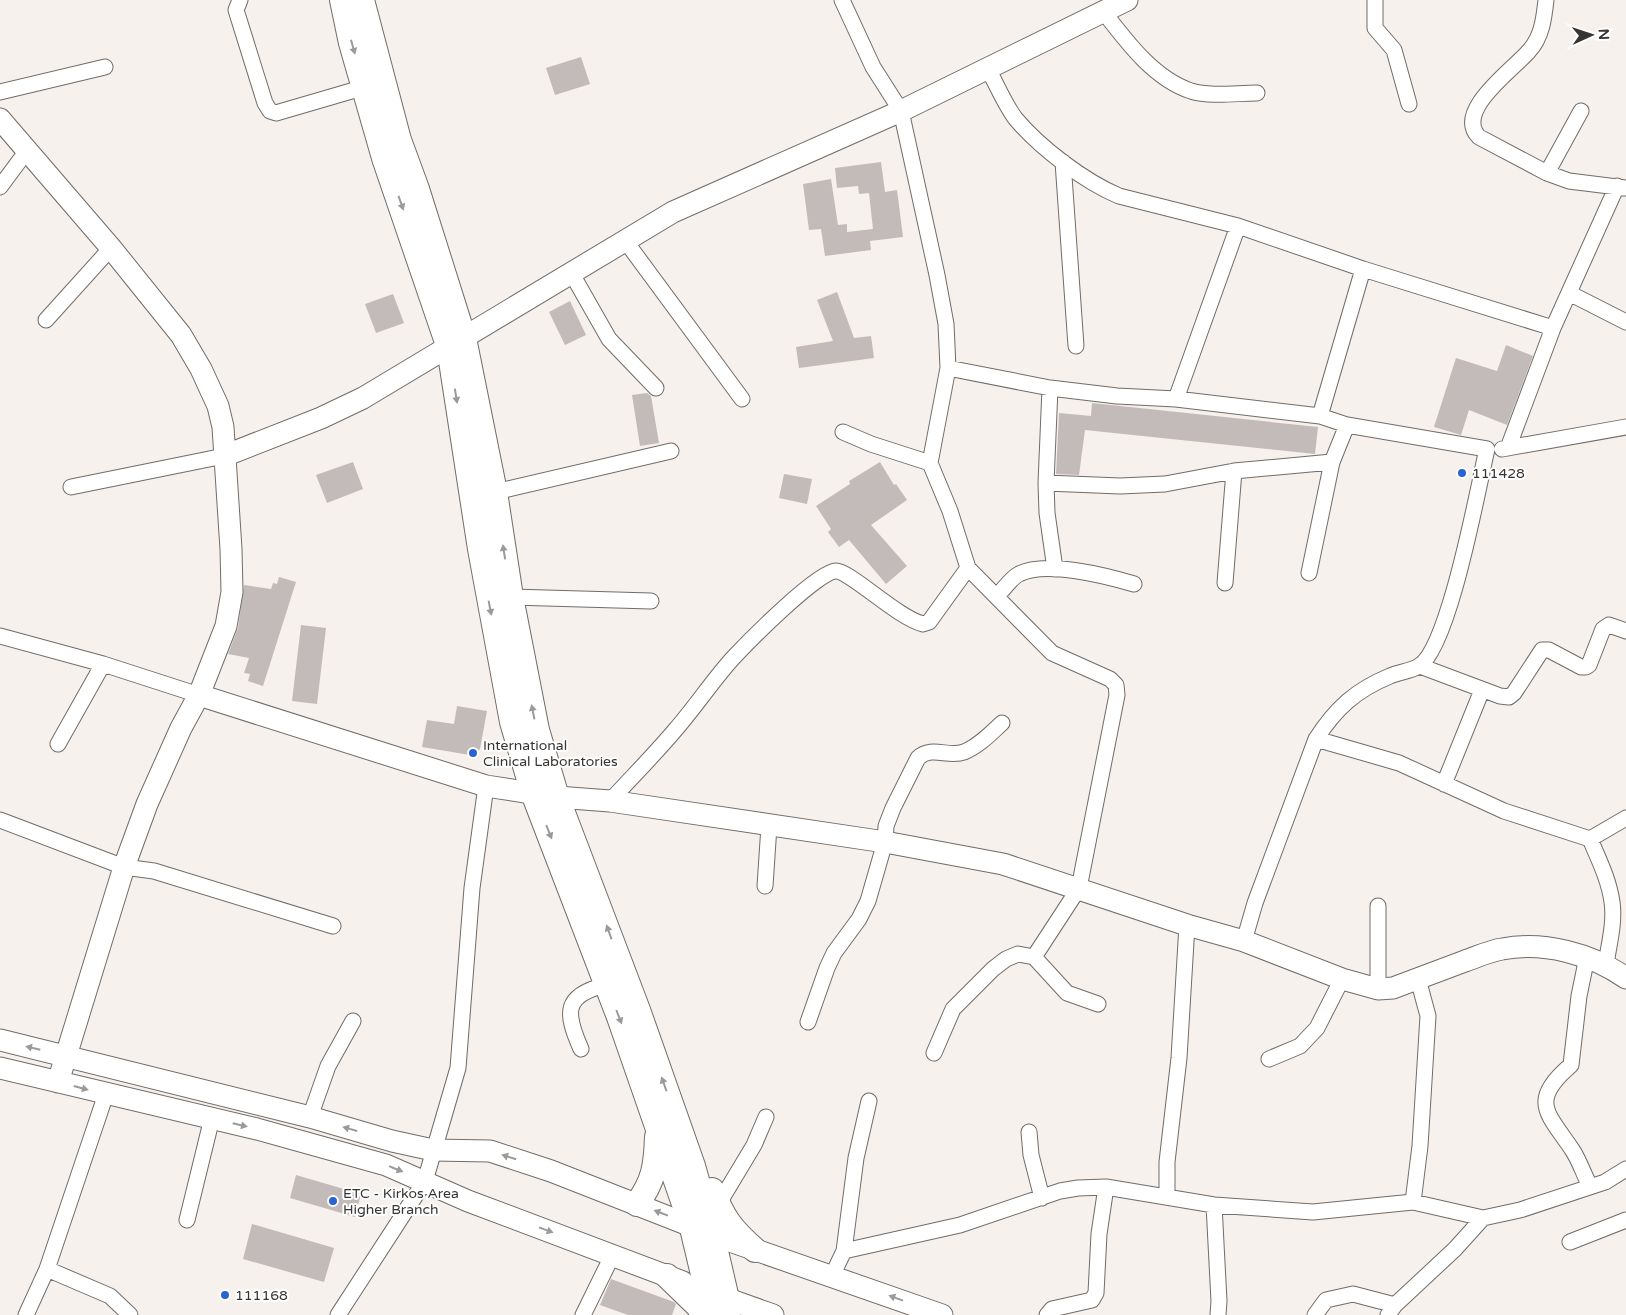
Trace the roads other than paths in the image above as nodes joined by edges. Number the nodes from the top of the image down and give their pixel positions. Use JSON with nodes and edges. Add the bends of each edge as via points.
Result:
{"nodes":[{"id":1,"x":240,"y":0,"type":"edge"},
{"id":2,"x":342,"y":0,"type":"edge"},
{"id":3,"x":362,"y":0,"type":"edge"},
{"id":4,"x":842,"y":0,"type":"edge"},
{"id":5,"x":1127,"y":0,"type":"edge"},
{"id":6,"x":1375,"y":0,"type":"edge"},
{"id":7,"x":1546,"y":0,"type":"edge"},
{"id":8,"x":1103,"y":11,"type":"junction"},
{"id":9,"x":105,"y":67,"type":"dead end"},
{"id":10,"x":987,"y":67,"type":"junction"},
{"id":11,"x":365,"y":87,"type":"junction"},
{"id":12,"x":0,"y":92,"type":"edge"},
{"id":13,"x":1257,"y":93,"type":"dead end"},
{"id":14,"x":1409,"y":104,"type":"dead end"},
{"id":15,"x":901,"y":111,"type":"junction"},
{"id":16,"x":1581,"y":111,"type":"dead end"},
{"id":17,"x":0,"y":120,"type":"edge"},
{"id":18,"x":26,"y":152,"type":"junction"},
{"id":19,"x":1063,"y":162,"type":"junction"},
{"id":20,"x":1547,"y":173,"type":"junction"},
{"id":21,"x":0,"y":187,"type":"edge"},
{"id":22,"x":1621,"y":187,"type":"edge"},
{"id":23,"x":1238,"y":226,"type":"junction"},
{"id":24,"x":624,"y":239,"type":"junction"},
{"id":25,"x":111,"y":248,"type":"junction"},
{"id":26,"x":1363,"y":269,"type":"junction"},
{"id":27,"x":572,"y":274,"type":"junction"},
{"id":28,"x":1569,"y":292,"type":"junction"},
{"id":29,"x":46,"y":320,"type":"dead end"},
{"id":30,"x":1626,"y":322,"type":"edge"},
{"id":31,"x":1553,"y":328,"type":"junction"},
{"id":32,"x":457,"y":343,"type":"junction"},
{"id":33,"x":1076,"y":346,"type":"dead end"},
{"id":34,"x":948,"y":368,"type":"junction"},
{"id":35,"x":656,"y":388,"type":"dead end"},
{"id":36,"x":1050,"y":388,"type":"junction"},
{"id":37,"x":1176,"y":399,"type":"junction"},
{"id":38,"x":742,"y":400,"type":"dead end"},
{"id":39,"x":1320,"y":416,"type":"junction"},
{"id":40,"x":1347,"y":425,"type":"junction"},
{"id":41,"x":1626,"y":427,"type":"edge"},
{"id":42,"x":843,"y":432,"type":"dead end"},
{"id":43,"x":1508,"y":448,"type":"junction"},
{"id":44,"x":1486,"y":450,"type":"junction"},
{"id":45,"x":671,"y":451,"type":"dead end"},
{"id":46,"x":224,"y":456,"type":"junction"},
{"id":47,"x":1332,"y":462,"type":"junction"},
{"id":48,"x":930,"y":463,"type":"junction"},
{"id":49,"x":1234,"y":471,"type":"junction"},
{"id":50,"x":1046,"y":483,"type":"junction"},
{"id":51,"x":72,"y":487,"type":"dead end"},
{"id":52,"x":495,"y":492,"type":"junction"},
{"id":53,"x":968,"y":568,"type":"junction"},
{"id":54,"x":1055,"y":569,"type":"junction"},
{"id":55,"x":1309,"y":573,"type":"dead end"},
{"id":56,"x":1225,"y":583,"type":"dead end"},
{"id":57,"x":1134,"y":584,"type":"dead end"},
{"id":58,"x":997,"y":596,"type":"junction"},
{"id":59,"x":511,"y":597,"type":"junction"},
{"id":60,"x":651,"y":601,"type":"dead end"},
{"id":61,"x":1626,"y":631,"type":"edge"},
{"id":62,"x":0,"y":636,"type":"edge"},
{"id":63,"x":103,"y":664,"type":"junction"},
{"id":64,"x":1420,"y":666,"type":"junction"},
{"id":65,"x":1482,"y":690,"type":"junction"},
{"id":66,"x":199,"y":695,"type":"junction"},
{"id":67,"x":1002,"y":723,"type":"dead end"},
{"id":68,"x":1316,"y":739,"type":"junction"},
{"id":69,"x":58,"y":744,"type":"dead end"},
{"id":70,"x":1444,"y":784,"type":"junction"},
{"id":71,"x":486,"y":786,"type":"junction"},
{"id":72,"x":533,"y":793,"type":"junction"},
{"id":73,"x":557,"y":797,"type":"junction"},
{"id":74,"x":610,"y":801,"type":"junction"},
{"id":75,"x":1626,"y":818,"type":"edge"},
{"id":76,"x":0,"y":820,"type":"edge"},
{"id":77,"x":769,"y":826,"type":"junction"},
{"id":78,"x":1590,"y":839,"type":"junction"},
{"id":79,"x":885,"y":842,"type":"junction"},
{"id":80,"x":124,"y":867,"type":"junction"},
{"id":81,"x":765,"y":886,"type":"dead end"},
{"id":82,"x":1079,"y":888,"type":"junction"},
{"id":83,"x":1378,"y":906,"type":"dead end"},
{"id":84,"x":1187,"y":925,"type":"junction"},
{"id":85,"x":333,"y":926,"type":"dead end"},
{"id":86,"x":1244,"y":941,"type":"junction"},
{"id":87,"x":1034,"y":957,"type":"junction"},
{"id":88,"x":1596,"y":961,"type":"junction"},
{"id":89,"x":1626,"y":978,"type":"edge"},
{"id":90,"x":1342,"y":979,"type":"junction"},
{"id":91,"x":1418,"y":979,"type":"junction"},
{"id":92,"x":606,"y":985,"type":"junction"},
{"id":93,"x":1378,"y":989,"type":"junction"},
{"id":94,"x":1098,"y":1004,"type":"dead end"},
{"id":95,"x":353,"y":1020,"type":"dead end"},
{"id":96,"x":808,"y":1022,"type":"dead end"},
{"id":97,"x":0,"y":1040,"type":"edge"},
{"id":98,"x":581,"y":1050,"type":"dead end"},
{"id":99,"x":934,"y":1053,"type":"dead end"},
{"id":100,"x":66,"y":1056,"type":"junction"},
{"id":101,"x":1269,"y":1059,"type":"dead end"},
{"id":102,"x":0,"y":1068,"type":"edge"},
{"id":103,"x":58,"y":1082,"type":"junction"},
{"id":104,"x":106,"y":1094,"type":"junction"},
{"id":105,"x":869,"y":1101,"type":"dead end"},
{"id":106,"x":310,"y":1117,"type":"junction"},
{"id":107,"x":766,"y":1117,"type":"dead end"},
{"id":108,"x":212,"y":1118,"type":"junction"},
{"id":109,"x":668,"y":1126,"type":"junction"},
{"id":110,"x":1030,"y":1132,"type":"dead end"},
{"id":111,"x":433,"y":1150,"type":"junction"},
{"id":112,"x":1626,"y":1169,"type":"edge"},
{"id":113,"x":425,"y":1181,"type":"junction"},
{"id":114,"x":1590,"y":1186,"type":"junction"},
{"id":115,"x":1106,"y":1187,"type":"junction"},
{"id":116,"x":1167,"y":1197,"type":"junction"},
{"id":117,"x":1042,"y":1198,"type":"junction"},
{"id":118,"x":1412,"y":1202,"type":"junction"},
{"id":119,"x":637,"y":1204,"type":"junction"},
{"id":120,"x":1214,"y":1205,"type":"junction"},
{"id":121,"x":718,"y":1206,"type":"junction"},
{"id":122,"x":1483,"y":1218,"type":"junction"},
{"id":123,"x":187,"y":1220,"type":"dead end"},
{"id":124,"x":1626,"y":1220,"type":"edge"},
{"id":125,"x":702,"y":1229,"type":"junction"},
{"id":126,"x":1570,"y":1242,"type":"dead end"},
{"id":127,"x":755,"y":1250,"type":"junction"},
{"id":128,"x":844,"y":1251,"type":"junction"},
{"id":129,"x":613,"y":1254,"type":"junction"},
{"id":130,"x":47,"y":1269,"type":"junction"},
{"id":131,"x":667,"y":1276,"type":"junction"},
{"id":132,"x":832,"y":1276,"type":"junction"},
{"id":133,"x":721,"y":1302,"type":"edge"},
{"id":134,"x":1392,"y":1310,"type":"edge"},
{"id":135,"x":26,"y":1315,"type":"edge"},
{"id":136,"x":130,"y":1315,"type":"edge"},
{"id":137,"x":338,"y":1315,"type":"edge"},
{"id":138,"x":582,"y":1315,"type":"edge"},
{"id":139,"x":703,"y":1315,"type":"edge"},
{"id":140,"x":708,"y":1315,"type":"edge"},
{"id":141,"x":773,"y":1315,"type":"edge"},
{"id":142,"x":942,"y":1315,"type":"edge"},
{"id":143,"x":1047,"y":1315,"type":"edge"},
{"id":144,"x":1218,"y":1315,"type":"edge"},
{"id":145,"x":1315,"y":1315,"type":"edge"}],
"edges":[{"from":1,"to":11,"type":"street","via":[[236,10],[270,111],[276,113]]},
{"from":2,"to":11,"type":"main road","one_way":true},
{"from":3,"to":32,"type":"main road","via":[[399,140],[417,189]]},
{"from":4,"to":15,"type":"street","via":[[874,67]]},
{"from":5,"to":8,"type":"street"},
{"from":6,"to":14,"type":"street","via":[[1375,28],[1394,50]]},
{"from":7,"to":20,"type":"street","via":[[1543,24],[1534,44],[1496,81],[1472,122],[1473,131],[1479,137]]},
{"from":8,"to":10,"type":"street"},
{"from":8,"to":13,"type":"street","via":[[1128,43],[1178,85],[1207,93]]},
{"from":9,"to":12,"type":"street"},
{"from":10,"to":15,"type":"street"},
{"from":10,"to":19,"type":"street","via":[[1015,117]]},
{"from":11,"to":32,"type":"main road","one_way":true,"via":[[384,158]]},
{"from":15,"to":24,"type":"street","via":[[673,212]]},
{"from":15,"to":34,"type":"street","via":[[938,275],[946,324]]},
{"from":16,"to":20,"type":"street"},
{"from":17,"to":18,"type":"street"},
{"from":18,"to":21,"type":"street"},
{"from":18,"to":25,"type":"street"},
{"from":19,"to":23,"type":"street","via":[[1102,189],[1119,196]]},
{"from":19,"to":33,"type":"street"},
{"from":20,"to":22,"type":"street","via":[[1569,181]]},
{"from":22,"to":28,"type":"street"},
{"from":23,"to":26,"type":"street"},
{"from":23,"to":37,"type":"street"},
{"from":24,"to":27,"type":"street"},
{"from":24,"to":38,"type":"street"},
{"from":25,"to":29,"type":"street"},
{"from":25,"to":46,"type":"street","via":[[181,336],[200,369],[218,406]]},
{"from":26,"to":31,"type":"street"},
{"from":26,"to":39,"type":"street"},
{"from":27,"to":32,"type":"street"},
{"from":27,"to":35,"type":"street","via":[[609,339]]},
{"from":28,"to":30,"type":"street"},
{"from":28,"to":31,"type":"street"},
{"from":31,"to":43,"type":"street"},
{"from":32,"to":46,"type":"street","via":[[363,398]]},
{"from":32,"to":52,"type":"main road"},
{"from":32,"to":72,"type":"main road","one_way":true,"via":[[489,601],[512,722]]},
{"from":34,"to":36,"type":"street"},
{"from":34,"to":48,"type":"street"},
{"from":36,"to":37,"type":"street"},
{"from":36,"to":50,"type":"street"},
{"from":37,"to":39,"type":"street"},
{"from":39,"to":40,"type":"street"},
{"from":40,"to":44,"type":"street"},
{"from":40,"to":47,"type":"street"},
{"from":41,"to":43,"type":"street"},
{"from":42,"to":48,"type":"street"},
{"from":43,"to":44,"type":"street"},
{"from":44,"to":64,"type":"street","via":[[1457,577],[1438,639]]},
{"from":45,"to":52,"type":"street"},
{"from":46,"to":51,"type":"street"},
{"from":46,"to":66,"type":"street","via":[[232,592],[226,626]]},
{"from":47,"to":49,"type":"street"},
{"from":47,"to":55,"type":"street"},
{"from":48,"to":53,"type":"street"},
{"from":49,"to":50,"type":"street","via":[[1165,484]]},
{"from":49,"to":56,"type":"street"},
{"from":50,"to":54,"type":"street"},
{"from":59,"to":52,"type":"main road","one_way":true},
{"from":53,"to":58,"type":"street"},
{"from":53,"to":74,"type":"street","via":[[929,622],[923,624],[883,603],[846,574],[836,571],[826,574],[801,592],[734,658]]},
{"from":54,"to":57,"type":"street","via":[[1102,574]]},
{"from":54,"to":58,"type":"street","via":[[1041,568],[1016,575]]},
{"from":58,"to":82,"type":"street","via":[[1052,653],[1110,679],[1116,685],[1117,695]]},
{"from":59,"to":60,"type":"street"},
{"from":73,"to":59,"type":"main road","one_way":true,"via":[[537,730]]},
{"from":61,"to":65,"type":"street","via":[[1609,625],[1603,628],[1586,668],[1549,650],[1542,650],[1509,697]]},
{"from":62,"to":63,"type":"street"},
{"from":63,"to":66,"type":"street"},
{"from":63,"to":69,"type":"street"},
{"from":64,"to":65,"type":"street"},
{"from":64,"to":68,"type":"street","via":[[1376,682],[1354,695],[1332,714]]},
{"from":65,"to":70,"type":"street"},
{"from":66,"to":71,"type":"street"},
{"from":66,"to":80,"type":"street","via":[[147,804]]},
{"from":67,"to":79,"type":"street","via":[[964,752],[924,753],[918,758],[892,808]]},
{"from":68,"to":70,"type":"street","via":[[1399,763]]},
{"from":68,"to":86,"type":"street"},
{"from":70,"to":78,"type":"street","via":[[1504,812]]},
{"from":71,"to":72,"type":"street"},
{"from":71,"to":111,"type":"street","via":[[472,888],[458,1068]]},
{"from":72,"to":73,"type":"street"},
{"from":72,"to":92,"type":"main road","one_way":true},
{"from":73,"to":74,"type":"street"},
{"from":109,"to":73,"type":"main road","one_way":true,"via":[[587,872]]},
{"from":74,"to":77,"type":"street"},
{"from":75,"to":78,"type":"street"},
{"from":76,"to":80,"type":"street"},
{"from":77,"to":79,"type":"street"},
{"from":77,"to":81,"type":"street"},
{"from":78,"to":88,"type":"street","via":[[1607,880],[1612,903],[1612,924]]},
{"from":79,"to":82,"type":"street","via":[[1003,864]]},
{"from":79,"to":96,"type":"street","via":[[868,901],[826,968]]},
{"from":80,"to":85,"type":"street","via":[[154,871]]},
{"from":80,"to":100,"type":"street"},
{"from":82,"to":84,"type":"street"},
{"from":82,"to":87,"type":"street"},
{"from":83,"to":93,"type":"street"},
{"from":84,"to":86,"type":"street"},
{"from":84,"to":116,"type":"street","via":[[1179,1058],[1167,1162]]},
{"from":86,"to":90,"type":"street"},
{"from":87,"to":94,"type":"street","via":[[1067,994]]},
{"from":87,"to":99,"type":"street","via":[[1018,954],[987,974],[953,1009]]},
{"from":88,"to":89,"type":"street"},
{"from":88,"to":91,"type":"street","via":[[1548,948],[1523,946],[1500,949]]},
{"from":88,"to":114,"type":"street","via":[[1579,996],[1571,1065],[1553,1081],[1546,1104],[1548,1116],[1574,1152]]},
{"from":90,"to":93,"type":"street"},
{"from":90,"to":101,"type":"street","via":[[1317,1028],[1300,1046]]},
{"from":91,"to":93,"type":"street","via":[[1393,988]]},
{"from":91,"to":118,"type":"street","via":[[1428,1023],[1420,1146]]},
{"from":92,"to":98,"type":"street","via":[[585,990],[571,1007],[570,1019]]},
{"from":92,"to":109,"type":"main road","one_way":true},
{"from":95,"to":106,"type":"street","via":[[328,1066]]},
{"from":100,"to":97,"type":"street","one_way":true},
{"from":100,"to":103,"type":"street"},
{"from":100,"to":106,"type":"street"},
{"from":102,"to":103,"type":"street"},
{"from":103,"to":104,"type":"street","one_way":true},
{"from":104,"to":108,"type":"street"},
{"from":104,"to":130,"type":"street"},
{"from":105,"to":128,"type":"street","via":[[856,1158]]},
{"from":111,"to":106,"type":"street","one_way":true},
{"from":107,"to":121,"type":"street","via":[[754,1146]]},
{"from":108,"to":113,"type":"street","one_way":true,"via":[[386,1166]]},
{"from":108,"to":123,"type":"street"},
{"from":109,"to":119,"type":"main road","via":[[649,1187]]},
{"from":109,"to":121,"type":"main road","via":[[696,1146]]},
{"from":109,"to":125,"type":"main road"},
{"from":110,"to":117,"type":"street","via":[[1031,1155]]},
{"from":111,"to":113,"type":"street"},
{"from":119,"to":111,"type":"street","one_way":true,"via":[[490,1151]]},
{"from":112,"to":114,"type":"street","via":[[1605,1182]]},
{"from":113,"to":129,"type":"street","one_way":true,"via":[[468,1201]]},
{"from":113,"to":137,"type":"street"},
{"from":114,"to":122,"type":"street","via":[[1520,1210]]},
{"from":115,"to":116,"type":"street"},
{"from":115,"to":117,"type":"street","via":[[1078,1188]]},
{"from":115,"to":143,"type":"street","via":[[1098,1234],[1096,1293],[1092,1300],[1052,1309]]},
{"from":116,"to":120,"type":"street"},
{"from":117,"to":128,"type":"street","via":[[960,1225]]},
{"from":118,"to":120,"type":"street","via":[[1313,1212]]},
{"from":118,"to":122,"type":"street"},
{"from":125,"to":119,"type":"street","one_way":true},
{"from":120,"to":144,"type":"street"},
{"from":121,"to":127,"type":"main road","via":[[730,1227]]},
{"from":122,"to":134,"type":"street"},
{"from":124,"to":126,"type":"street"},
{"from":125,"to":127,"type":"street"},
{"from":125,"to":133,"type":"main road"},
{"from":127,"to":132,"type":"street"},
{"from":128,"to":132,"type":"street"},
{"from":129,"to":131,"type":"street"},
{"from":129,"to":138,"type":"street"},
{"from":130,"to":135,"type":"street"},
{"from":130,"to":136,"type":"street","via":[[110,1296]]},
{"from":131,"to":133,"type":"street"},
{"from":131,"to":139,"type":"main road"},
{"from":142,"to":132,"type":"street","one_way":true},
{"from":133,"to":140,"type":"main road"},
{"from":133,"to":141,"type":"street"},
{"from":134,"to":145,"type":"street","via":[[1352,1294],[1326,1300]]}]}
